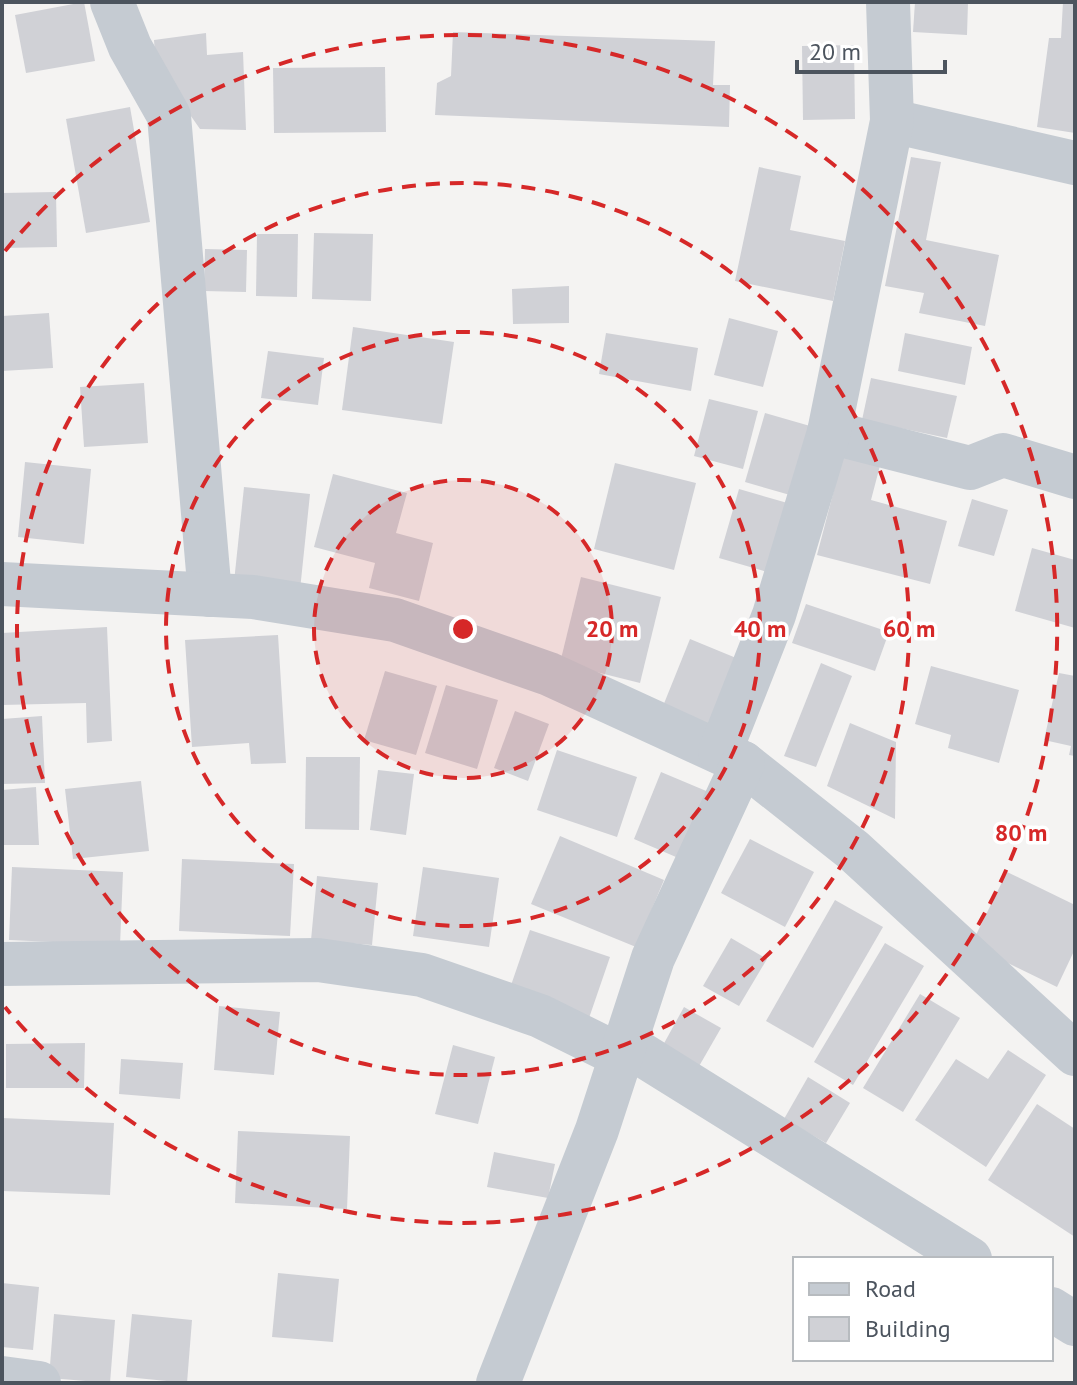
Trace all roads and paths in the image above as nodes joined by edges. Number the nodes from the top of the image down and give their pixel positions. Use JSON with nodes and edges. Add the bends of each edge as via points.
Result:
{"nodes":[{"id":1,"x":112,"y":2,"type":"edge"},
{"id":2,"x":888,"y":2,"type":"edge"},
{"id":3,"x":892,"y":121,"type":"junction"},
{"id":4,"x":1075,"y":163,"type":"edge"},
{"id":5,"x":829,"y":432,"type":"junction"},
{"id":6,"x":1075,"y":477,"type":"edge"},
{"id":7,"x":2,"y":584,"type":"edge"},
{"id":8,"x":210,"y":595,"type":"junction"},
{"id":9,"x":731,"y":758,"type":"junction"},
{"id":10,"x":2,"y":964,"type":"edge"},
{"id":11,"x":623,"y":1050,"type":"junction"},
{"id":12,"x":1075,"y":1054,"type":"edge"},
{"id":13,"x":967,"y":1257,"type":"edge"},
{"id":14,"x":1053,"y":1310,"type":"edge"},
{"id":15,"x":1075,"y":1324,"type":"edge"},
{"id":16,"x":2,"y":1378,"type":"edge"},
{"id":17,"x":39,"y":1383,"type":"edge"},
{"id":18,"x":498,"y":1383,"type":"edge"}],
"edges":[{"from":1,"to":8,"type":"street","via":[[130,47],[169,116]]},
{"from":2,"to":3,"type":"street"},
{"from":3,"to":4,"type":"street"},
{"from":3,"to":5,"type":"street"},
{"from":5,"to":6,"type":"street","via":[[970,468],[1003,455]]},
{"from":5,"to":9,"type":"street"},
{"from":7,"to":8,"type":"street"},
{"from":8,"to":9,"type":"street","via":[[395,620],[549,674]]},
{"from":9,"to":11,"type":"street"},
{"from":9,"to":12,"type":"street","via":[[853,850]]},
{"from":10,"to":11,"type":"street","via":[[318,960],[422,975]]},
{"from":11,"to":13,"type":"street"},
{"from":11,"to":18,"type":"street"},
{"from":14,"to":15,"type":"street"},
{"from":16,"to":17,"type":"street"}]}
